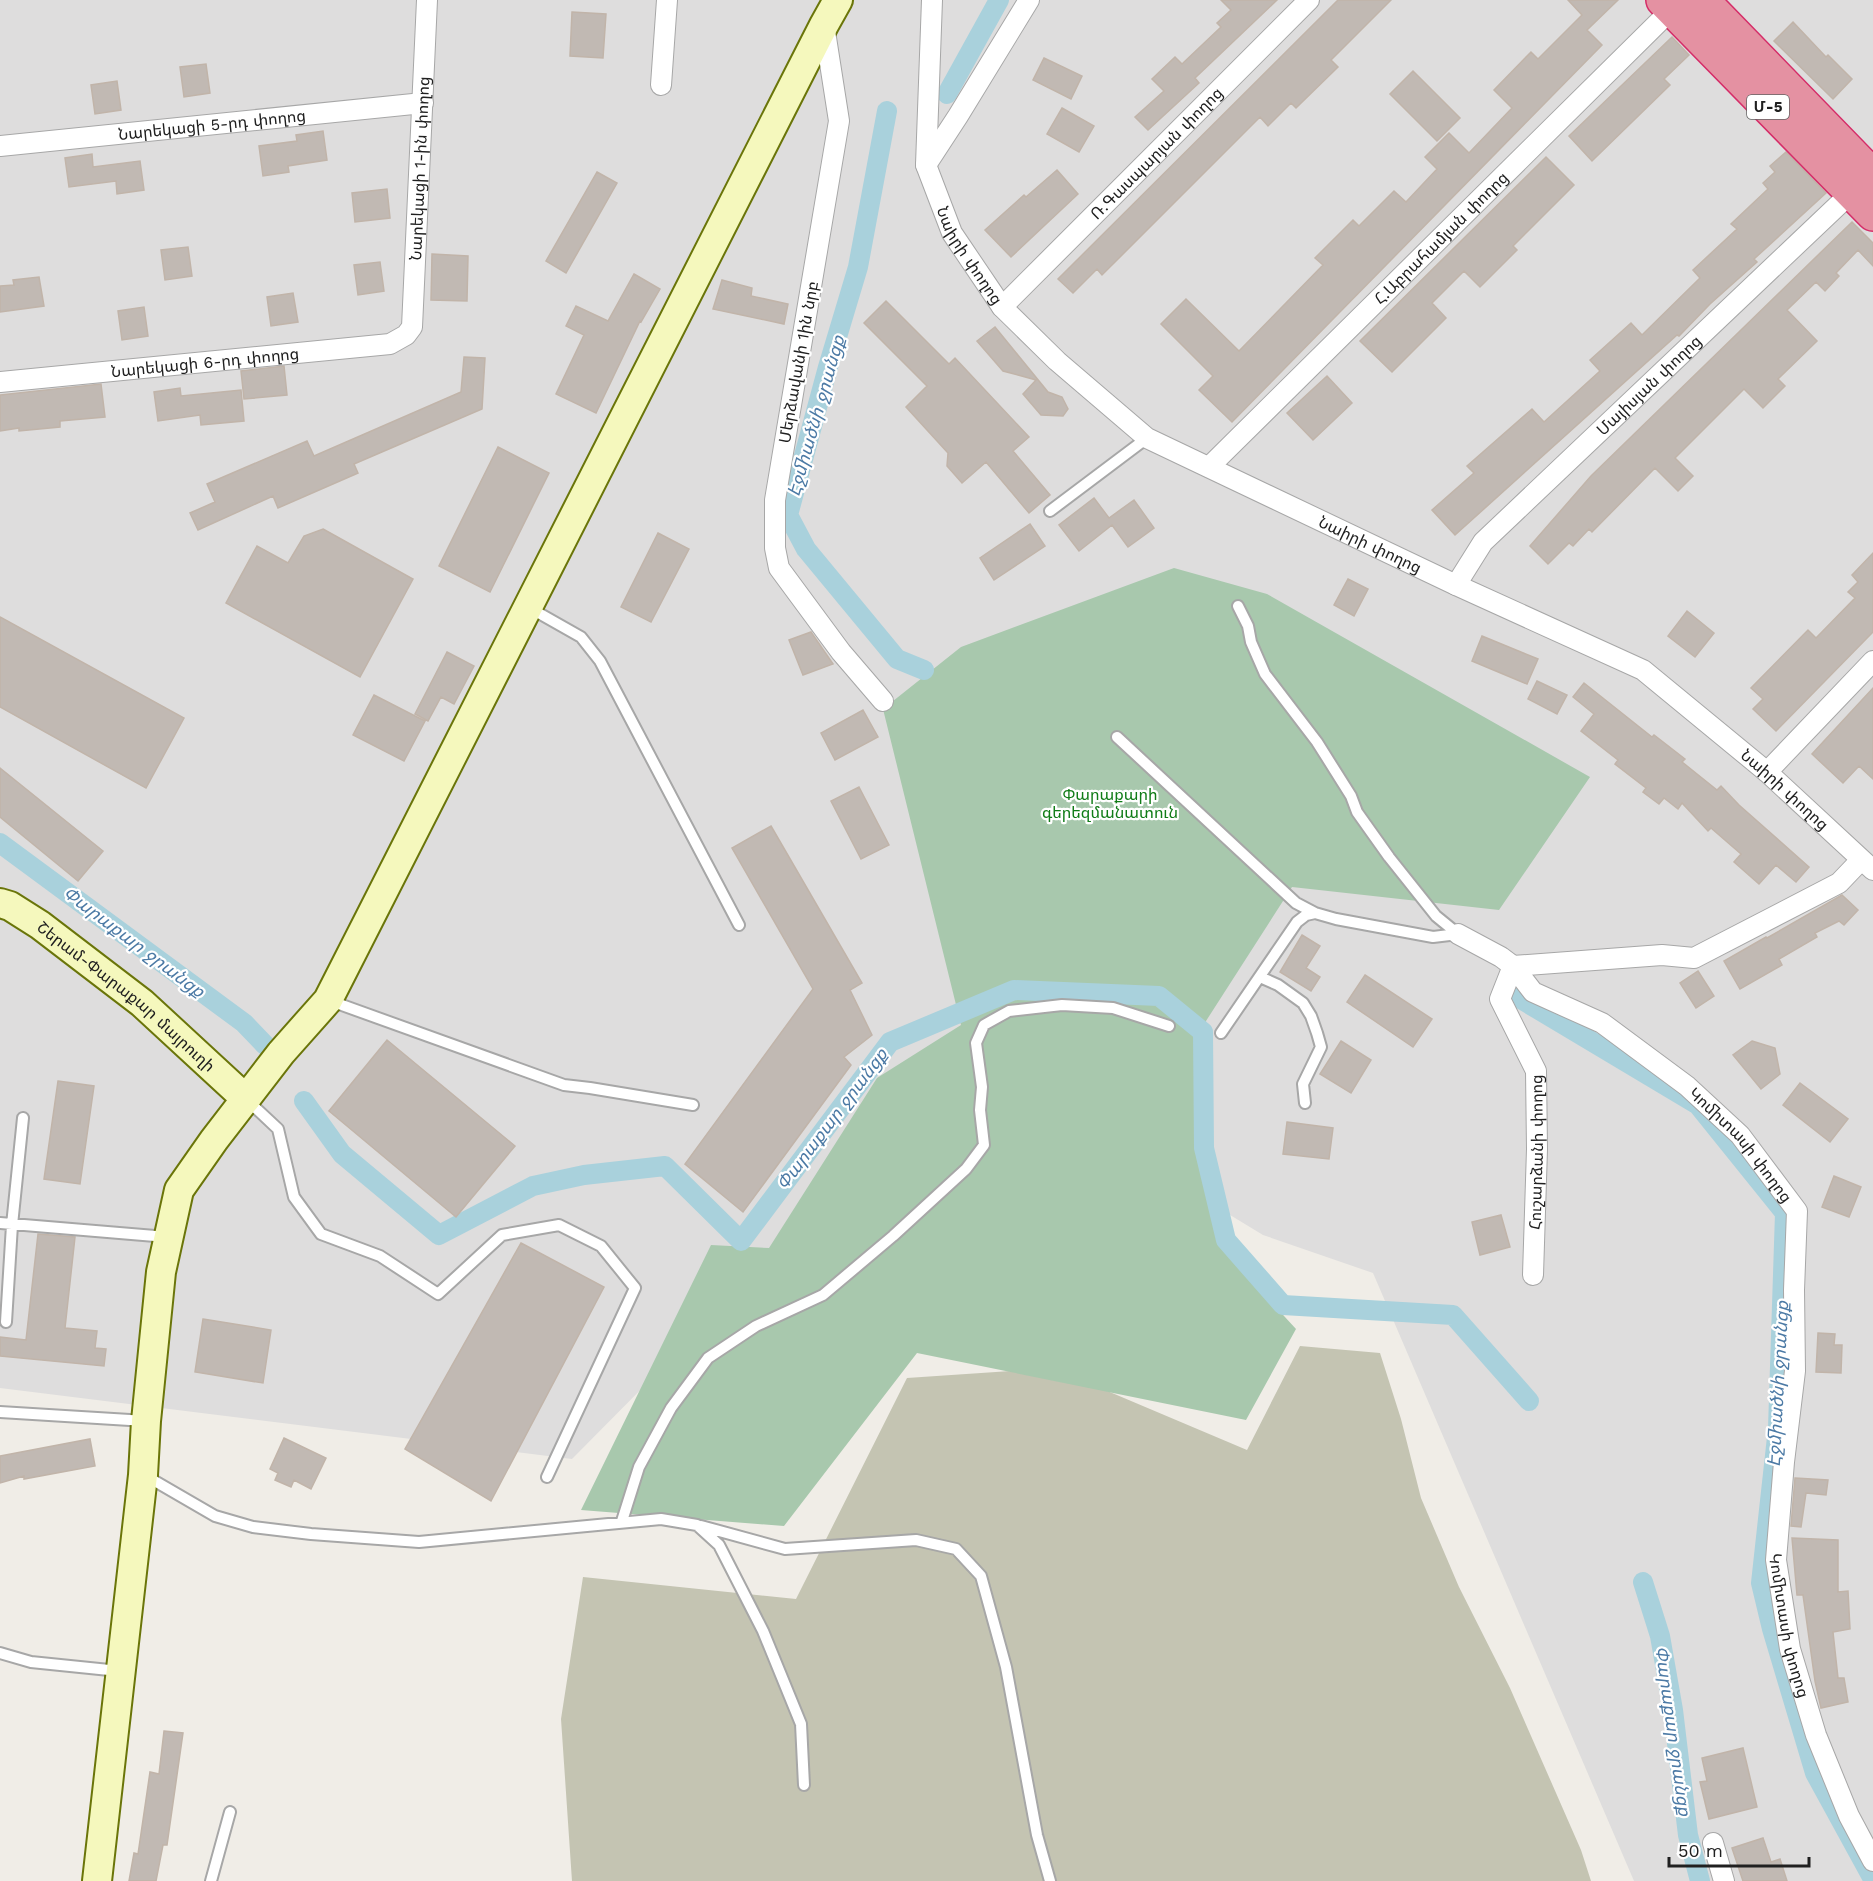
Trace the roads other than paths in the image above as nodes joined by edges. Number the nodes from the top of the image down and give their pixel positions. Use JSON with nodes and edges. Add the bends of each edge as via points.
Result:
{"nodes":[{"id":1,"x":427,"y":0,"type":"edge"},
{"id":2,"x":667,"y":0,"type":"edge"},
{"id":3,"x":838,"y":0,"type":"edge"},
{"id":4,"x":932,"y":0,"type":"edge"},
{"id":5,"x":1029,"y":0,"type":"edge"},
{"id":6,"x":1309,"y":0,"type":"edge"},
{"id":7,"x":1679,"y":3,"type":"edge"},
{"id":8,"x":824,"y":25,"type":"junction"},
{"id":9,"x":661,"y":85,"type":"dead end"},
{"id":10,"x":423,"y":103,"type":"junction"},
{"id":11,"x":0,"y":146,"type":"edge"},
{"id":12,"x":926,"y":165,"type":"junction"},
{"id":13,"x":1868,"y":185,"type":"edge"},
{"id":14,"x":1002,"y":307,"type":"junction"},
{"id":15,"x":406,"y":336,"type":"joint"},
{"id":16,"x":0,"y":382,"type":"edge"},
{"id":17,"x":1147,"y":438,"type":"junction"},
{"id":18,"x":1209,"y":467,"type":"junction"},
{"id":19,"x":1050,"y":511,"type":"dead end"},
{"id":20,"x":1456,"y":585,"type":"junction"},
{"id":21,"x":1238,"y":606,"type":"dead end"},
{"id":22,"x":527,"y":607,"type":"junction"},
{"id":23,"x":1873,"y":661,"type":"edge"},
{"id":24,"x":883,"y":701,"type":"dead end"},
{"id":25,"x":1117,"y":737,"type":"dead end"},
{"id":26,"x":1767,"y":772,"type":"junction"},
{"id":27,"x":1867,"y":865,"type":"edge"},
{"id":28,"x":0,"y":903,"type":"edge"},
{"id":29,"x":1315,"y":913,"type":"junction"},
{"id":30,"x":739,"y":925,"type":"dead end"},
{"id":31,"x":1458,"y":934,"type":"junction"},
{"id":32,"x":1514,"y":966,"type":"junction"},
{"id":33,"x":1260,"y":977,"type":"junction"},
{"id":34,"x":328,"y":1000,"type":"junction"},
{"id":35,"x":1169,"y":1026,"type":"dead end"},
{"id":36,"x":1221,"y":1033,"type":"dead end"},
{"id":37,"x":246,"y":1099,"type":"junction"},
{"id":38,"x":1305,"y":1103,"type":"dead end"},
{"id":39,"x":693,"y":1105,"type":"dead end"},
{"id":40,"x":23,"y":1118,"type":"dead end"},
{"id":41,"x":0,"y":1224,"type":"edge"},
{"id":42,"x":12,"y":1225,"type":"junction"},
{"id":43,"x":167,"y":1238,"type":"junction"},
{"id":44,"x":1533,"y":1275,"type":"dead end"},
{"id":45,"x":6,"y":1323,"type":"dead end"},
{"id":46,"x":0,"y":1412,"type":"edge"},
{"id":47,"x":146,"y":1421,"type":"junction"},
{"id":48,"x":143,"y":1475,"type":"junction"},
{"id":49,"x":547,"y":1477,"type":"dead end"},
{"id":50,"x":622,"y":1521,"type":"junction"},
{"id":51,"x":697,"y":1525,"type":"junction"},
{"id":52,"x":0,"y":1653,"type":"edge"},
{"id":53,"x":122,"y":1671,"type":"junction"},
{"id":54,"x":804,"y":1785,"type":"dead end"},
{"id":55,"x":230,"y":1812,"type":"dead end"},
{"id":56,"x":1713,"y":1844,"type":"dead end"},
{"id":57,"x":1873,"y":1862,"type":"edge"},
{"id":58,"x":97,"y":1881,"type":"edge"},
{"id":59,"x":211,"y":1881,"type":"edge"},
{"id":60,"x":1050,"y":1881,"type":"edge"},
{"id":61,"x":1724,"y":1881,"type":"edge"}],
"edges":[{"from":1,"to":10,"type":"street","name":"Նարեկացի 1-ին փողոց"},
{"from":2,"to":9,"type":"street"},
{"from":3,"to":8,"type":"main road"},
{"from":4,"to":12,"type":"street"},
{"from":5,"to":12,"type":"street"},
{"from":6,"to":14,"type":"street","name":"Ռ.Գասպարյան փողոց"},
{"from":7,"to":13,"type":"highway","number":"Մ-5"},
{"from":7,"to":18,"type":"street","name":"Հ.Աբրահամյան փողոց"},
{"from":8,"to":22,"type":"main road"},
{"from":8,"to":24,"type":"street","name":"Մերձավանի 1ին նրբ","via":[[839,121],[775,500],[776,548],[779,568]]},
{"from":10,"to":11,"type":"street","name":"Նարեկացի 5-րդ փողոց"},
{"from":10,"to":15,"type":"street","name":"Նարեկացի 1-ին փողոց","via":[[412,327]]},
{"from":12,"to":14,"type":"street","name":"Նաիրի փողոց","via":[[952,233]]},
{"from":13,"to":20,"type":"street","name":"Մայիսյան փողոց","via":[[1483,542]]},
{"from":14,"to":17,"type":"street","name":"Նաիրի փողոց","via":[[1057,361]]},
{"from":15,"to":16,"type":"street","name":"Նարեկացի 6-րդ փողոց","via":[[390,344]]},
{"from":17,"to":18,"type":"street","name":"Նաիրի փողոց"},
{"from":17,"to":19,"type":"lane"},
{"from":18,"to":20,"type":"street","name":"Նաիրի փողոց"},
{"from":20,"to":26,"type":"street","name":"Նաիրի փողոց","via":[[1643,670]]},
{"from":21,"to":31,"type":"lane","via":[[1265,674],[1317,742],[1357,812],[1436,916]]},
{"from":22,"to":30,"type":"lane","via":[[581,637],[600,661]]},
{"from":22,"to":34,"type":"main road"},
{"from":23,"to":26,"type":"street"},
{"from":25,"to":29,"type":"lane","via":[[1296,903]]},
{"from":26,"to":27,"type":"street","name":"Նաիրի փողոց"},
{"from":27,"to":32,"type":"street","via":[[1694,958],[1662,955]]},
{"from":28,"to":37,"type":"main road","name":"Շերամ-Փարաքար մայրուղի","via":[[40,925],[142,1003]]},
{"from":29,"to":31,"type":"lane","via":[[1433,937]]},
{"from":29,"to":33,"type":"lane","via":[[1297,922]]},
{"from":31,"to":32,"type":"street","name":"Կոմիտասի փողոց"},
{"from":32,"to":44,"type":"street","name":"Հուշարձանի փողոց","via":[[1500,999],[1536,1071]]},
{"from":32,"to":57,"type":"street","name":"Կոմիտասի փողոց","via":[[1533,992],[1602,1023],[1687,1086],[1740,1135],[1797,1211],[1795,1371],[1776,1560],[1791,1649],[1816,1736],[1848,1816]]},
{"from":33,"to":36,"type":"lane"},
{"from":33,"to":38,"type":"lane","via":[[1296,996],[1311,1016],[1321,1047],[1303,1084]]},
{"from":34,"to":37,"type":"main road"},
{"from":34,"to":39,"type":"lane","via":[[564,1085]]},
{"from":35,"to":50,"type":"lane","via":[[1113,1008],[1062,1005],[1009,1011],[984,1025],[976,1043],[984,1145],[966,1169],[823,1295],[756,1326],[708,1358],[671,1408],[639,1467]]},
{"from":37,"to":43,"type":"main road","via":[[179,1190]]},
{"from":37,"to":49,"type":"lane","via":[[278,1129],[294,1197],[321,1234],[380,1256],[438,1294],[502,1235],[559,1225],[601,1246],[635,1288]]},
{"from":40,"to":42,"type":"lane"},
{"from":41,"to":42,"type":"lane"},
{"from":42,"to":43,"type":"lane"},
{"from":42,"to":45,"type":"lane"},
{"from":43,"to":47,"type":"main road"},
{"from":46,"to":47,"type":"lane"},
{"from":47,"to":48,"type":"main road"},
{"from":48,"to":50,"type":"lane","via":[[215,1516],[253,1527],[311,1534],[419,1542]]},
{"from":48,"to":53,"type":"main road"},
{"from":50,"to":51,"type":"lane","via":[[661,1518]]},
{"from":51,"to":54,"type":"lane","via":[[719,1545],[763,1631],[801,1724]]},
{"from":51,"to":60,"type":"lane","via":[[785,1549],[916,1540],[956,1549],[981,1576],[1006,1667],[1037,1835]]},
{"from":52,"to":53,"type":"lane","via":[[31,1662]]},
{"from":53,"to":58,"type":"main road"},
{"from":55,"to":59,"type":"lane"},
{"from":56,"to":61,"type":"street"}]}
